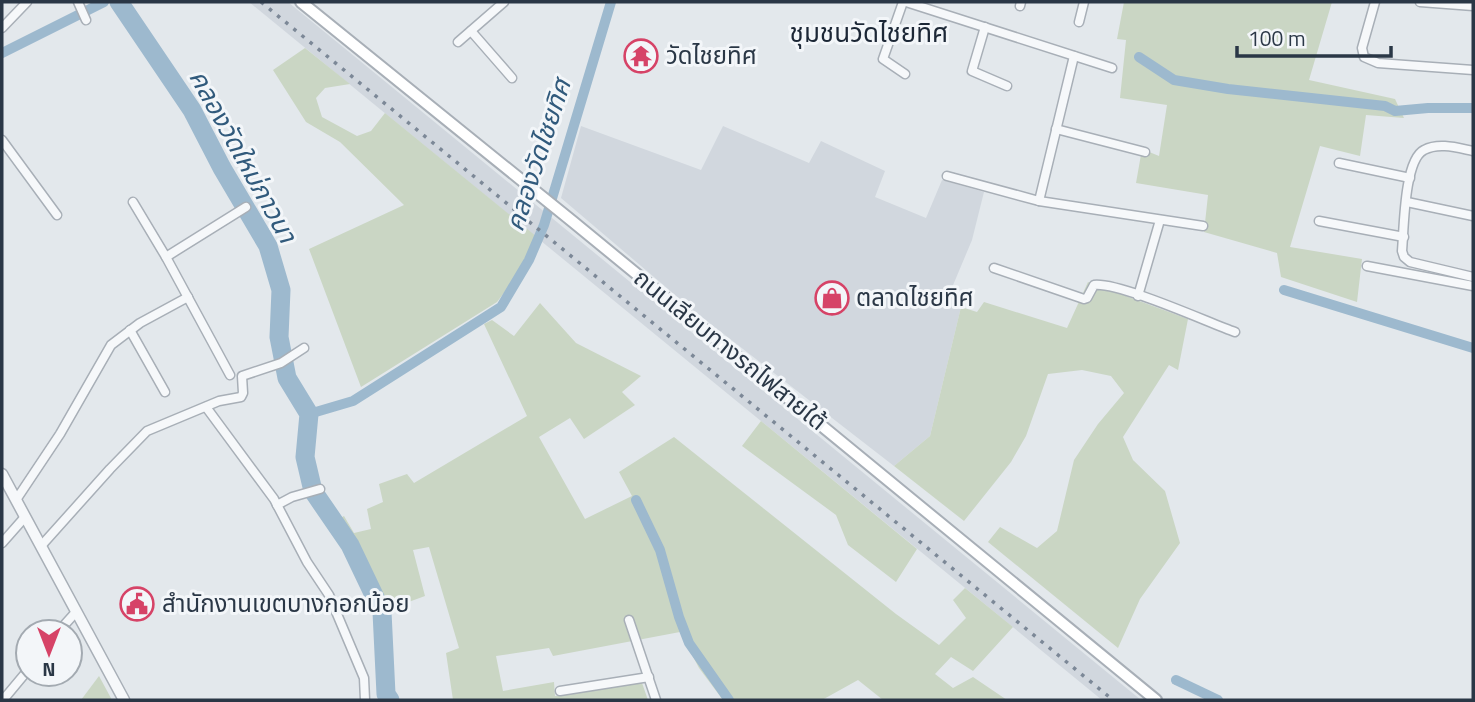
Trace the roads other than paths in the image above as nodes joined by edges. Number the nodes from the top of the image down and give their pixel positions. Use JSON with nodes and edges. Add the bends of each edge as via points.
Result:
{"nodes":[{"id":1,"x":27,"y":2,"type":"edge"},
{"id":2,"x":300,"y":2,"type":"edge"},
{"id":3,"x":504,"y":2,"type":"edge"},
{"id":4,"x":904,"y":2,"type":"edge"},
{"id":5,"x":1084,"y":2,"type":"edge"},
{"id":6,"x":1375,"y":2,"type":"edge"},
{"id":7,"x":1420,"y":2,"type":"edge"},
{"id":8,"x":1473,"y":6,"type":"edge"},
{"id":9,"x":1079,"y":22,"type":"dead end"},
{"id":10,"x":985,"y":27,"type":"junction"},
{"id":11,"x":2,"y":28,"type":"edge"},
{"id":12,"x":471,"y":31,"type":"junction"},
{"id":13,"x":458,"y":42,"type":"dead end"},
{"id":14,"x":1074,"y":56,"type":"junction"},
{"id":15,"x":1112,"y":68,"type":"dead end"},
{"id":16,"x":1473,"y":70,"type":"edge"},
{"id":17,"x":905,"y":74,"type":"dead end"},
{"id":18,"x":512,"y":78,"type":"dead end"},
{"id":19,"x":1007,"y":86,"type":"dead end"},
{"id":20,"x":1056,"y":129,"type":"junction"},
{"id":21,"x":2,"y":140,"type":"edge"},
{"id":22,"x":1473,"y":151,"type":"edge"},
{"id":23,"x":1145,"y":152,"type":"dead end"},
{"id":24,"x":1339,"y":163,"type":"dead end"},
{"id":25,"x":947,"y":176,"type":"dead end"},
{"id":26,"x":1410,"y":178,"type":"junction"},
{"id":27,"x":1039,"y":201,"type":"junction"},
{"id":28,"x":133,"y":202,"type":"dead end"},
{"id":29,"x":1407,"y":202,"type":"junction"},
{"id":30,"x":244,"y":208,"type":"dead end"},
{"id":31,"x":57,"y":215,"type":"dead end"},
{"id":32,"x":1473,"y":216,"type":"edge"},
{"id":33,"x":1160,"y":220,"type":"junction"},
{"id":34,"x":1319,"y":220,"type":"dead end"},
{"id":35,"x":1203,"y":226,"type":"dead end"},
{"id":36,"x":1404,"y":237,"type":"junction"},
{"id":37,"x":166,"y":257,"type":"junction"},
{"id":38,"x":1367,"y":266,"type":"dead end"},
{"id":39,"x":994,"y":268,"type":"dead end"},
{"id":40,"x":1473,"y":277,"type":"edge"},
{"id":41,"x":1473,"y":286,"type":"edge"},
{"id":42,"x":1138,"y":296,"type":"junction"},
{"id":43,"x":188,"y":297,"type":"junction"},
{"id":44,"x":130,"y":330,"type":"junction"},
{"id":45,"x":1236,"y":332,"type":"dead end"},
{"id":46,"x":304,"y":348,"type":"dead end"},
{"id":47,"x":230,"y":375,"type":"dead end"},
{"id":48,"x":165,"y":392,"type":"dead end"},
{"id":49,"x":206,"y":407,"type":"junction"},
{"id":50,"x":2,"y":474,"type":"edge"},
{"id":51,"x":320,"y":489,"type":"dead end"},
{"id":52,"x":16,"y":500,"type":"junction"},
{"id":53,"x":277,"y":505,"type":"junction"},
{"id":54,"x":25,"y":517,"type":"junction"},
{"id":55,"x":2,"y":543,"type":"edge"},
{"id":56,"x":41,"y":546,"type":"junction"},
{"id":57,"x":76,"y":612,"type":"junction"},
{"id":58,"x":71,"y":618,"type":"edge"},
{"id":59,"x":629,"y":620,"type":"dead end"},
{"id":60,"x":649,"y":677,"type":"junction"},
{"id":61,"x":560,"y":691,"type":"dead end"},
{"id":62,"x":124,"y":700,"type":"edge"},
{"id":63,"x":365,"y":700,"type":"edge"},
{"id":64,"x":656,"y":700,"type":"edge"},
{"id":65,"x":1156,"y":700,"type":"edge"}],
"edges":[{"from":1,"to":11,"type":"street"},
{"from":2,"to":65,"type":"main road","name":"ถนนเลียบทางรถไฟสายใต้"},
{"from":3,"to":12,"type":"street"},
{"from":4,"to":10,"type":"street"},
{"from":4,"to":17,"type":"street","via":[[883,59]]},
{"from":5,"to":9,"type":"street"},
{"from":6,"to":16,"type":"street","via":[[1362,48],[1364,58]]},
{"from":7,"to":8,"type":"street"},
{"from":10,"to":14,"type":"street"},
{"from":10,"to":19,"type":"street","via":[[972,71]]},
{"from":12,"to":13,"type":"street"},
{"from":12,"to":18,"type":"street"},
{"from":14,"to":15,"type":"street"},
{"from":14,"to":20,"type":"street"},
{"from":20,"to":23,"type":"street"},
{"from":20,"to":27,"type":"street"},
{"from":21,"to":31,"type":"street"},
{"from":22,"to":26,"type":"street","via":[[1437,146],[1423,150],[1411,166]]},
{"from":24,"to":26,"type":"street"},
{"from":25,"to":27,"type":"street"},
{"from":26,"to":29,"type":"street"},
{"from":27,"to":33,"type":"street"},
{"from":28,"to":37,"type":"street"},
{"from":29,"to":32,"type":"street"},
{"from":29,"to":36,"type":"street"},
{"from":30,"to":37,"type":"street"},
{"from":33,"to":35,"type":"street"},
{"from":33,"to":42,"type":"street"},
{"from":34,"to":36,"type":"street"},
{"from":36,"to":40,"type":"street","via":[[1402,251],[1410,262]]},
{"from":37,"to":43,"type":"street"},
{"from":38,"to":41,"type":"street"},
{"from":39,"to":42,"type":"street","via":[[1084,299],[1097,284]]},
{"from":42,"to":45,"type":"street"},
{"from":43,"to":44,"type":"street"},
{"from":43,"to":47,"type":"street"},
{"from":44,"to":48,"type":"street"},
{"from":44,"to":52,"type":"street","via":[[107,351]]},
{"from":46,"to":49,"type":"street","via":[[281,363],[243,376],[241,397]]},
{"from":49,"to":53,"type":"street"},
{"from":49,"to":56,"type":"street","via":[[147,431]]},
{"from":50,"to":52,"type":"street"},
{"from":51,"to":53,"type":"street"},
{"from":52,"to":54,"type":"street"},
{"from":53,"to":63,"type":"street","via":[[329,595],[364,678]]},
{"from":54,"to":55,"type":"street"},
{"from":54,"to":56,"type":"street"},
{"from":56,"to":57,"type":"street"},
{"from":57,"to":58,"type":"street"},
{"from":57,"to":62,"type":"street"},
{"from":59,"to":60,"type":"street"},
{"from":60,"to":61,"type":"street"},
{"from":60,"to":64,"type":"street"}]}
